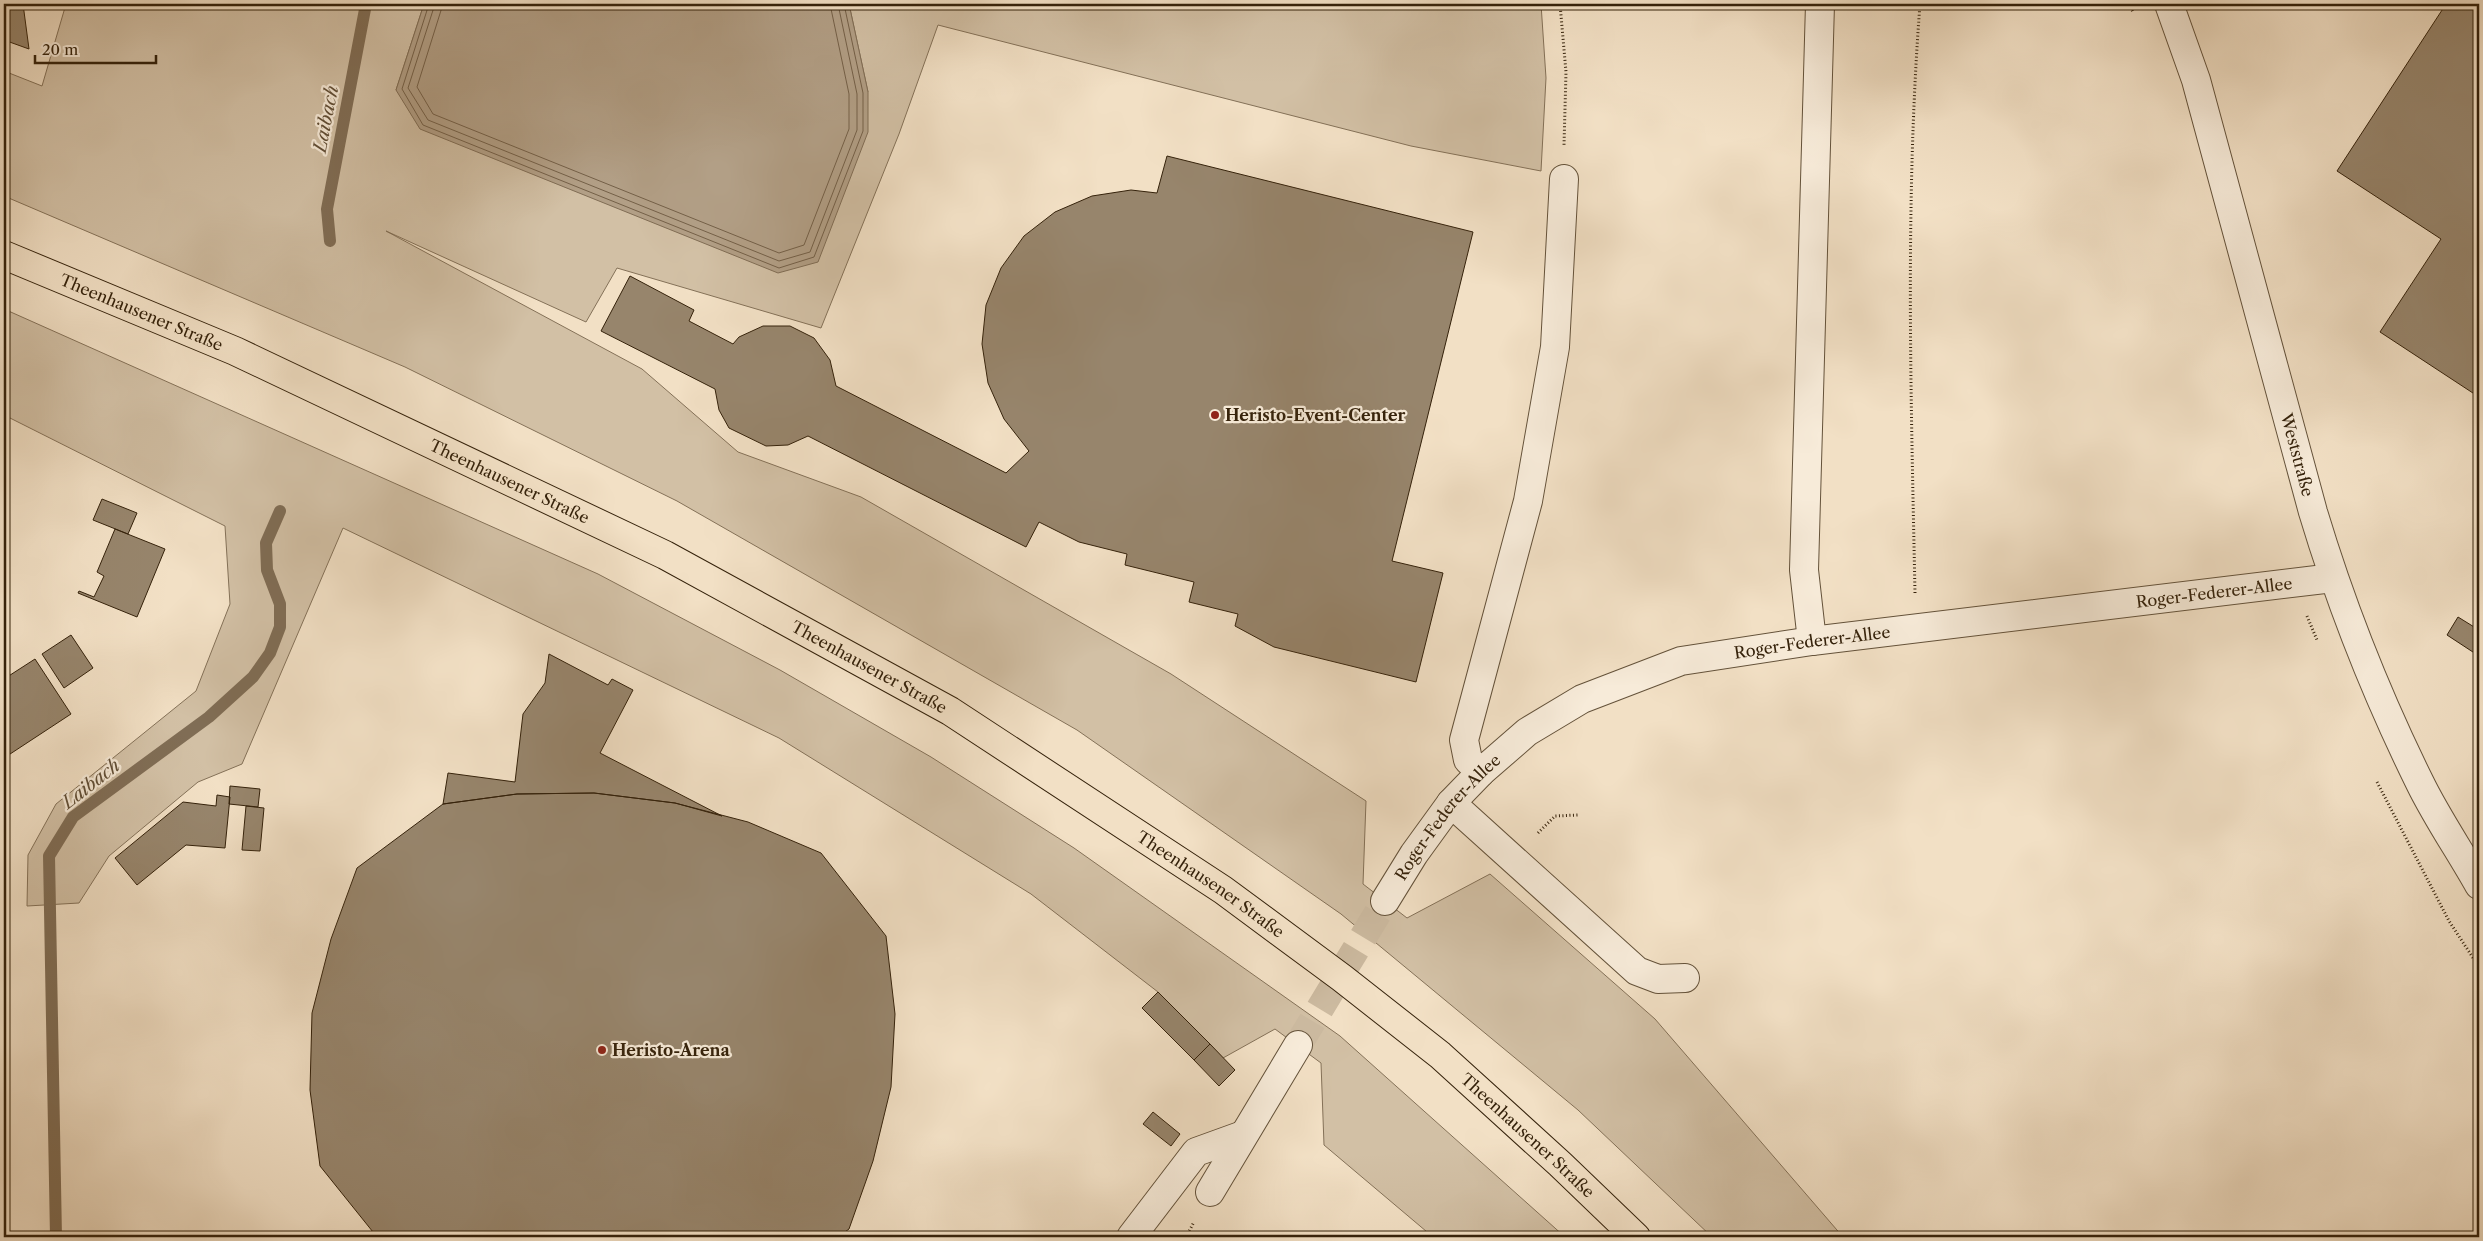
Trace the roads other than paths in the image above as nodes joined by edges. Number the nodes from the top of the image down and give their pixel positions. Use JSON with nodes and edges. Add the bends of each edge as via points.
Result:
{"nodes":[{"id":1,"x":1820,"y":4,"type":"edge"},
{"id":2,"x":2169,"y":4,"type":"edge"},
{"id":3,"x":1564,"y":179,"type":"road end"},
{"id":4,"x":4,"y":255,"type":"edge"},
{"id":5,"x":2333,"y":578,"type":"junction"},
{"id":6,"x":1812,"y":641,"type":"junction"},
{"id":7,"x":1481,"y":772,"type":"junction"},
{"id":8,"x":1451,"y":803,"type":"junction"},
{"id":9,"x":2479,"y":885,"type":"edge"},
{"id":10,"x":1385,"y":901,"type":"tunnel mouth"},
{"id":11,"x":1685,"y":978,"type":"dead end"},
{"id":12,"x":1298,"y":1045,"type":"tunnel mouth"},
{"id":13,"x":1243,"y":1135,"type":"junction"},
{"id":14,"x":1210,"y":1192,"type":"dead end"},
{"id":15,"x":1131,"y":1237,"type":"edge"},
{"id":16,"x":1636,"y":1237,"type":"edge"}],
"edges":[{"from":1,"to":6,"type":"street","via":[[1804,570]]},
{"from":2,"to":5,"type":"street","name":"Weststraße","via":[[2196,80]]},
{"from":3,"to":7,"type":"street","via":[[1555,347],[1528,500],[1464,740],[1468,760]]},
{"from":4,"to":16,"type":"main road","name":"Theenhausener Straße","via":[[235,352],[665,555],[950,711],[1223,890],[1342,978],[1440,1055]]},
{"from":5,"to":6,"type":"street","name":"Roger-Federer-Allee"},
{"from":5,"to":9,"type":"street","name":"Weststraße","via":[[2421,784]]},
{"from":6,"to":7,"type":"street","name":"Roger-Federer-Allee","via":[[1681,661],[1582,699],[1528,732]]},
{"from":7,"to":8,"type":"street","name":"Roger-Federer-Allee"},
{"from":8,"to":10,"type":"street","name":"Roger-Federer-Allee"},
{"from":8,"to":11,"type":"street","via":[[1637,971],[1658,979]]},
{"from":12,"to":13,"type":"street"},
{"from":13,"to":14,"type":"street"},
{"from":13,"to":15,"type":"street","via":[[1196,1152]]}]}
